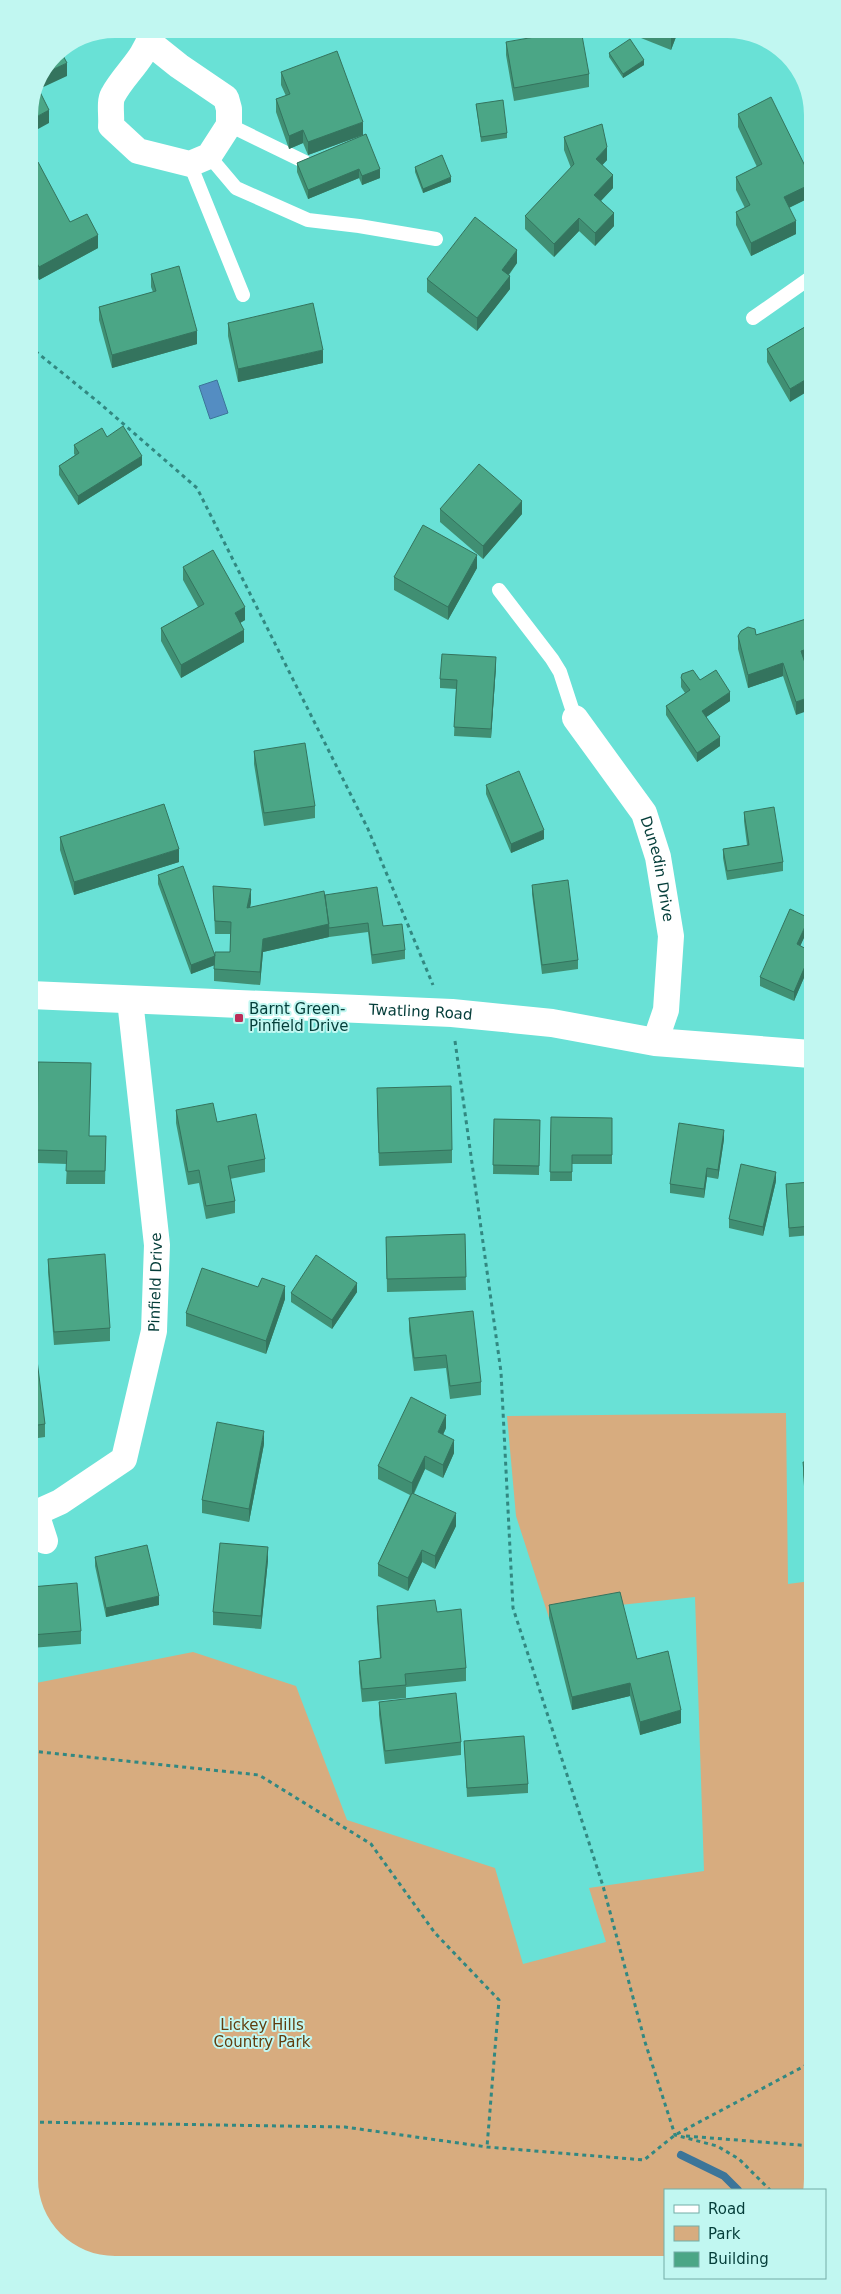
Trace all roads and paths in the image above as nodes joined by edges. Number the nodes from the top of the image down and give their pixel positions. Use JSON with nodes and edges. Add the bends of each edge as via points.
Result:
{"nodes":[{"id":1,"x":150,"y":38,"type":"edge"},
{"id":2,"x":229,"y":125,"type":"junction"},
{"id":3,"x":199,"y":160,"type":"junction"},
{"id":4,"x":305,"y":162,"type":"edge"},
{"id":5,"x":436,"y":239,"type":"dead end"},
{"id":6,"x":804,"y":282,"type":"edge"},
{"id":7,"x":243,"y":295,"type":"dead end"},
{"id":8,"x":753,"y":318,"type":"dead end"},
{"id":9,"x":38,"y":353,"type":"edge"},
{"id":10,"x":499,"y":590,"type":"dead end"},
{"id":11,"x":575,"y":718,"type":"joint"},
{"id":12,"x":38,"y":995,"type":"edge"},
{"id":13,"x":130,"y":1000,"type":"junction"},
{"id":14,"x":448,"y":1013,"type":"junction"},
{"id":15,"x":656,"y":1042,"type":"junction"},
{"id":16,"x":804,"y":1053,"type":"edge"},
{"id":17,"x":38,"y":1512,"type":"edge"},
{"id":18,"x":38,"y":1525,"type":"edge"},
{"id":19,"x":45,"y":1541,"type":"dead end"},
{"id":20,"x":38,"y":1753,"type":"edge"},
{"id":21,"x":804,"y":2066,"type":"edge"},
{"id":22,"x":38,"y":2122,"type":"edge"},
{"id":23,"x":675,"y":2135,"type":"junction"},
{"id":24,"x":804,"y":2145,"type":"edge"},
{"id":25,"x":487,"y":2146,"type":"junction"},
{"id":26,"x":769,"y":2189,"type":"edge"}],
"edges":[{"from":1,"to":2,"type":"street","via":[[179,66],[226,98]]},
{"from":1,"to":3,"type":"street","via":[[112,96],[111,126],[138,151]]},
{"from":2,"to":3,"type":"street"},
{"from":2,"to":4,"type":"lane"},
{"from":3,"to":5,"type":"lane","via":[[236,188],[308,220]]},
{"from":3,"to":7,"type":"lane"},
{"from":6,"to":8,"type":"lane"},
{"from":9,"to":14,"type":"path","via":[[98,400],[197,488],[368,829]]},
{"from":10,"to":11,"type":"lane","via":[[560,672]]},
{"from":11,"to":15,"type":"street","name":"Dunedin Drive","via":[[644,813],[658,857],[671,936],[666,1010]]},
{"from":12,"to":13,"type":"street","name":"Twatling Road"},
{"from":13,"to":14,"type":"street","name":"Twatling Road"},
{"from":13,"to":17,"type":"street","name":"Pinfield Drive","via":[[157,1245],[154,1332],[124,1459],[60,1502]]},
{"from":14,"to":15,"type":"street","name":"Twatling Road","via":[[552,1023]]},
{"from":14,"to":23,"type":"path","via":[[501,1372],[513,1608],[603,1886],[645,2042]]},
{"from":15,"to":16,"type":"street","name":"Twatling Road"},
{"from":18,"to":19,"type":"street","name":"Pinfield Drive"},
{"from":20,"to":25,"type":"path","via":[[259,1774],[371,1844],[435,1933],[499,2000]]},
{"from":21,"to":23,"type":"path"},
{"from":22,"to":25,"type":"path","via":[[345,2127]]},
{"from":23,"to":24,"type":"path"},
{"from":23,"to":25,"type":"path","via":[[644,2160]]},
{"from":23,"to":26,"type":"path","via":[[717,2146],[739,2160]]}]}
